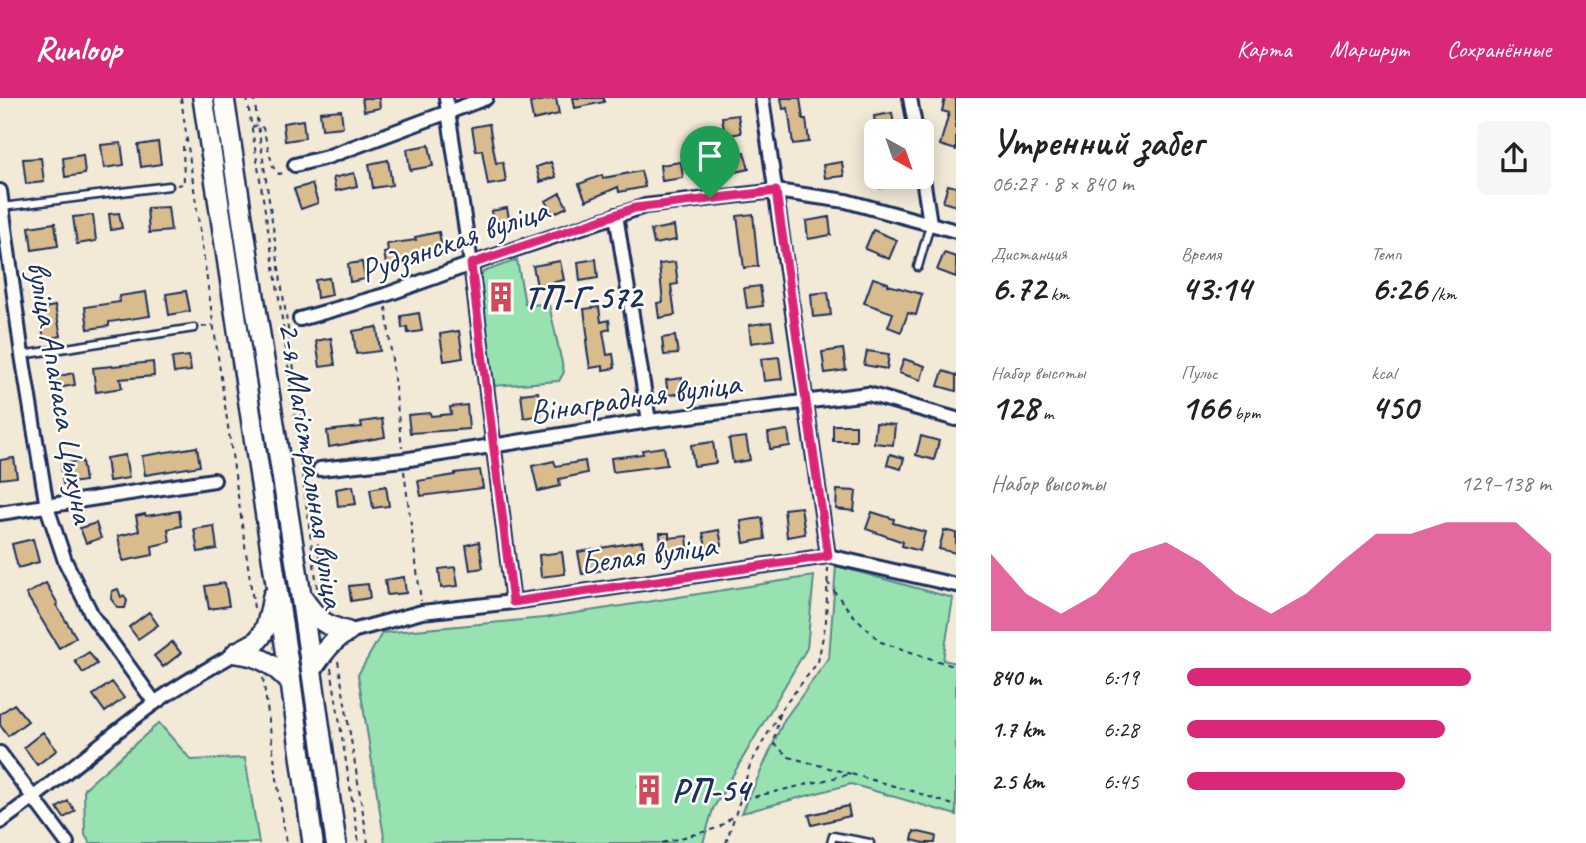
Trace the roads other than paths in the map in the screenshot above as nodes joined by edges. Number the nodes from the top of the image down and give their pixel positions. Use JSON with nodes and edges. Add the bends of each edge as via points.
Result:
{"nodes":[{"id":1,"x":203,"y":98,"type":"edge"},
{"id":2,"x":224,"y":98,"type":"edge"},
{"id":3,"x":446,"y":98,"type":"edge"},
{"id":4,"x":486,"y":98,"type":"edge"},
{"id":5,"x":762,"y":98,"type":"edge"},
{"id":6,"x":910,"y":98,"type":"edge"},
{"id":7,"x":448,"y":112,"type":"junction"},
{"id":8,"x":914,"y":119,"type":"edge"},
{"id":9,"x":295,"y":165,"type":"road end"},
{"id":10,"x":169,"y":186,"type":"road end"},
{"id":11,"x":925,"y":189,"type":"edge"},
{"id":12,"x":0,"y":191,"type":"edge"},
{"id":13,"x":776,"y":191,"type":"junction"},
{"id":14,"x":2,"y":207,"type":"junction"},
{"id":15,"x":616,"y":215,"type":"junction"},
{"id":16,"x":930,"y":223,"type":"junction"},
{"id":17,"x":956,"y":230,"type":"edge"},
{"id":18,"x":471,"y":264,"type":"junction"},
{"id":19,"x":918,"y":267,"type":"dead end"},
{"id":20,"x":300,"y":319,"type":"dead end"},
{"id":21,"x":194,"y":328,"type":"road end"},
{"id":22,"x":22,"y":355,"type":"junction"},
{"id":23,"x":806,"y":403,"type":"junction"},
{"id":24,"x":956,"y":419,"type":"edge"},
{"id":25,"x":649,"y":421,"type":"junction"},
{"id":26,"x":494,"y":444,"type":"junction"},
{"id":27,"x":320,"y":469,"type":"dead end"},
{"id":28,"x":215,"y":480,"type":"dead end"},
{"id":29,"x":47,"y":507,"type":"junction"},
{"id":30,"x":0,"y":513,"type":"edge"},
{"id":31,"x":828,"y":556,"type":"junction"},
{"id":32,"x":275,"y":584,"type":"junction"},
{"id":33,"x":956,"y":585,"type":"edge"},
{"id":34,"x":310,"y":595,"type":"junction"},
{"id":35,"x":513,"y":602,"type":"junction"},
{"id":36,"x":348,"y":632,"type":"junction"},
{"id":37,"x":236,"y":653,"type":"junction"},
{"id":38,"x":312,"y":669,"type":"junction"},
{"id":39,"x":290,"y":683,"type":"junction"},
{"id":40,"x":155,"y":703,"type":"junction"},
{"id":41,"x":0,"y":753,"type":"edge"},
{"id":42,"x":34,"y":798,"type":"junction"},
{"id":43,"x":0,"y":822,"type":"edge"},
{"id":44,"x":67,"y":843,"type":"edge"},
{"id":45,"x":313,"y":843,"type":"edge"},
{"id":46,"x":336,"y":843,"type":"edge"},
{"id":47,"x":831,"y":843,"type":"edge"},
{"id":48,"x":870,"y":843,"type":"edge"}],
"edges":[{"from":1,"to":32,"type":"main road","name":"2-я Магістральная вуліца"},
{"from":2,"to":34,"type":"main road","name":"2-я Магістральная вуліца","via":[[256,309]]},
{"from":3,"to":7,"type":"street"},
{"from":4,"to":7,"type":"street"},
{"from":5,"to":13,"type":"street"},
{"from":6,"to":8,"type":"street"},
{"from":7,"to":9,"type":"street"},
{"from":7,"to":18,"type":"street"},
{"from":10,"to":14,"type":"lane"},
{"from":11,"to":16,"type":"street"},
{"from":12,"to":14,"type":"street","name":"вуліца Апанаса Цыхуна"},
{"from":13,"to":15,"type":"street","name":"Рудзянская вуліца","via":[[645,206]]},
{"from":13,"to":16,"type":"street","name":"Рудзянская вуліца","via":[[846,201]]},
{"from":13,"to":23,"type":"street"},
{"from":14,"to":22,"type":"street","name":"вуліца Апанаса Цыхуна"},
{"from":15,"to":18,"type":"street","name":"Рудзянская вуліца"},
{"from":15,"to":25,"type":"street"},
{"from":16,"to":17,"type":"street","name":"Рудзянская вуліца"},
{"from":16,"to":19,"type":"lane"},
{"from":18,"to":20,"type":"street","name":"Рудзянская вуліца"},
{"from":18,"to":26,"type":"street"},
{"from":21,"to":22,"type":"lane"},
{"from":22,"to":29,"type":"street","name":"вуліца Апанаса Цыхуна"},
{"from":23,"to":24,"type":"street","name":"Вінаградная вуліца","via":[[868,394]]},
{"from":23,"to":25,"type":"street","name":"Вінаградная вуліца"},
{"from":23,"to":31,"type":"street"},
{"from":25,"to":26,"type":"street","name":"Вінаградная вуліца"},
{"from":26,"to":27,"type":"street","name":"Вінаградная вуліца"},
{"from":26,"to":35,"type":"street"},
{"from":28,"to":29,"type":"street"},
{"from":29,"to":30,"type":"street"},
{"from":29,"to":40,"type":"street","name":"вуліца Апанаса Цыхуна","via":[[65,561],[93,617]]},
{"from":31,"to":33,"type":"street","name":"Белая вуліца"},
{"from":31,"to":35,"type":"street","name":"Белая вуліца"},
{"from":32,"to":37,"type":"main road","via":[[263,633]]},
{"from":32,"to":39,"type":"main road","name":"2-я Магістральная вуліца"},
{"from":34,"to":36,"type":"main road","via":[[312,612],[321,621]]},
{"from":34,"to":38,"type":"main road","name":"2-я Магістральная вуліца"},
{"from":35,"to":36,"type":"street","name":"Белая вуліца","via":[[422,612]]},
{"from":36,"to":38,"type":"main road"},
{"from":37,"to":39,"type":"main road","via":[[258,657]]},
{"from":37,"to":40,"type":"street"},
{"from":38,"to":46,"type":"main road","name":"2-я Магістральная вуліца"},
{"from":39,"to":45,"type":"main road","name":"2-я Магістральная вуліца"},
{"from":40,"to":42,"type":"street"},
{"from":41,"to":42,"type":"street"},
{"from":42,"to":43,"type":"street"},
{"from":42,"to":44,"type":"street"},
{"from":47,"to":48,"type":"lane","via":[[833,836]]}]}
